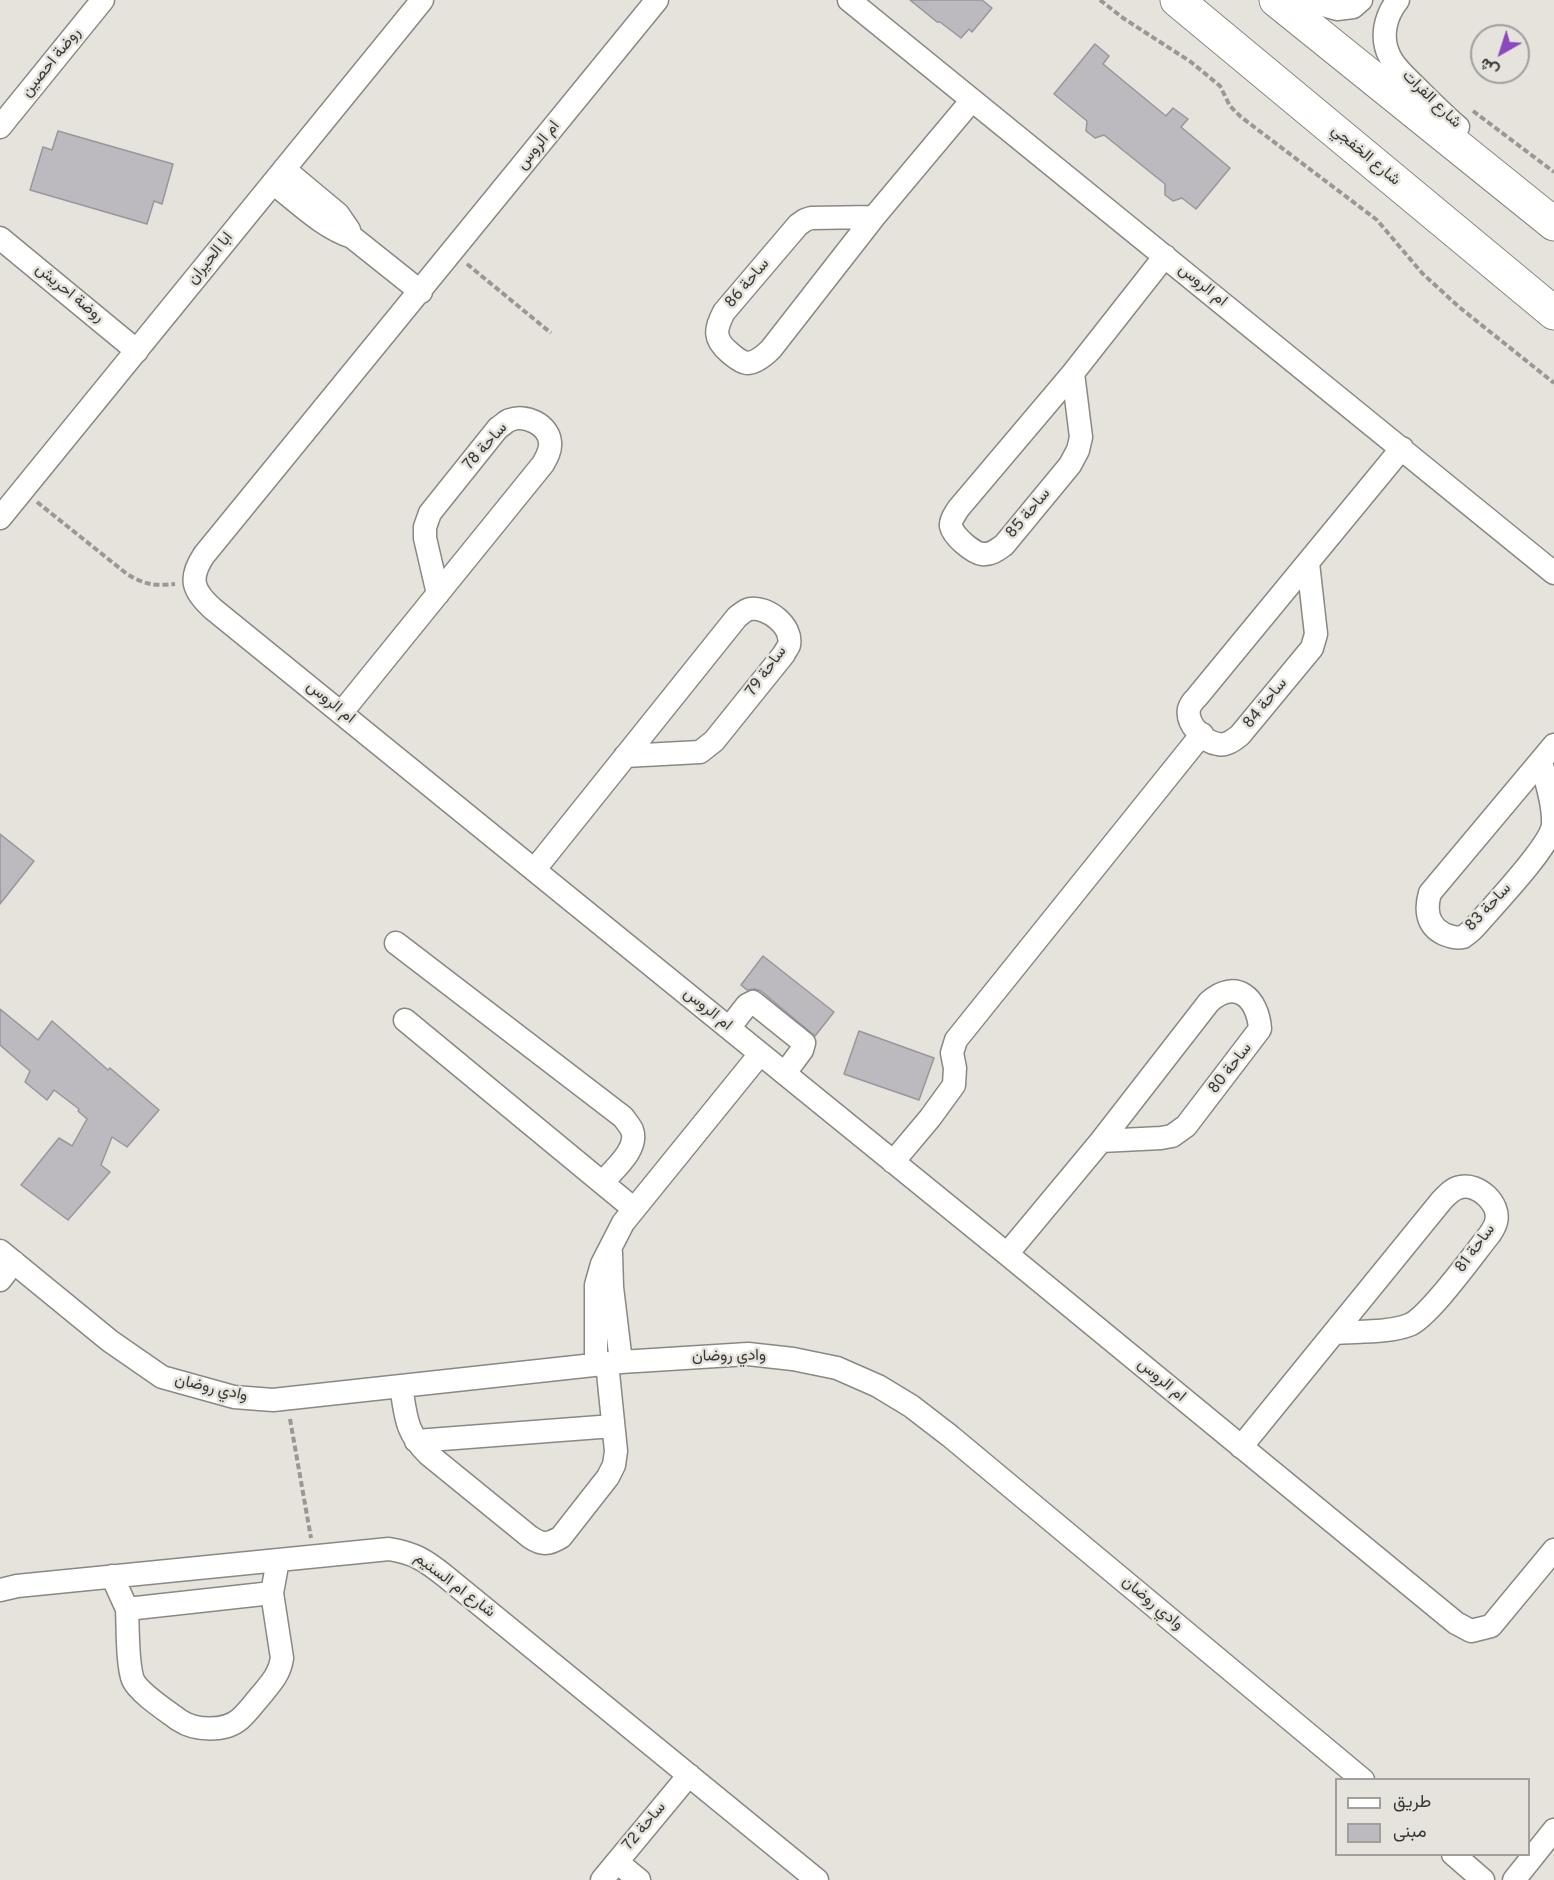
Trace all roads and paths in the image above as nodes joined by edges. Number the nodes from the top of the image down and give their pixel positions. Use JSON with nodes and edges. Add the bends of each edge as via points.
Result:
{"nodes":[{"id":1,"x":103,"y":0,"type":"edge"},
{"id":2,"x":422,"y":0,"type":"edge"},
{"id":3,"x":657,"y":0,"type":"edge"},
{"id":4,"x":849,"y":0,"type":"edge"},
{"id":5,"x":1100,"y":0,"type":"edge"},
{"id":6,"x":1176,"y":0,"type":"edge"},
{"id":7,"x":1276,"y":0,"type":"edge"},
{"id":8,"x":1305,"y":0,"type":"edge"},
{"id":9,"x":1361,"y":0,"type":"edge"},
{"id":10,"x":1398,"y":0,"type":"edge"},
{"id":11,"x":972,"y":100,"type":"junction"},
{"id":12,"x":0,"y":127,"type":"edge"},
{"id":13,"x":278,"y":176,"type":"junction"},
{"id":14,"x":1512,"y":189,"type":"junction"},
{"id":15,"x":874,"y":217,"type":"junction"},
{"id":16,"x":1554,"y":224,"type":"edge"},
{"id":17,"x":0,"y":238,"type":"edge"},
{"id":18,"x":453,"y":252,"type":"junction"},
{"id":19,"x":1165,"y":256,"type":"junction"},
{"id":20,"x":421,"y":292,"type":"junction"},
{"id":21,"x":1554,"y":313,"type":"edge"},
{"id":22,"x":552,"y":333,"type":"dead end"},
{"id":23,"x":137,"y":351,"type":"junction"},
{"id":24,"x":1073,"y":372,"type":"junction"},
{"id":25,"x":1554,"y":383,"type":"edge"},
{"id":26,"x":1402,"y":448,"type":"junction"},
{"id":27,"x":23,"y":490,"type":"junction"},
{"id":28,"x":0,"y":518,"type":"edge"},
{"id":29,"x":1308,"y":563,"type":"junction"},
{"id":30,"x":1554,"y":573,"type":"edge"},
{"id":31,"x":194,"y":581,"type":"junction"},
{"id":32,"x":438,"y":594,"type":"junction"},
{"id":33,"x":342,"y":712,"type":"junction"},
{"id":34,"x":1202,"y":734,"type":"junction"},
{"id":35,"x":1548,"y":754,"type":"edge"},
{"id":36,"x":625,"y":756,"type":"junction"},
{"id":37,"x":535,"y":869,"type":"junction"},
{"id":38,"x":396,"y":943,"type":"dead end"},
{"id":39,"x":405,"y":1020,"type":"dead end"},
{"id":40,"x":729,"y":1028,"type":"junction"},
{"id":41,"x":760,"y":1054,"type":"junction"},
{"id":42,"x":785,"y":1073,"type":"junction"},
{"id":43,"x":1101,"y":1141,"type":"junction"},
{"id":44,"x":893,"y":1162,"type":"junction"},
{"id":45,"x":603,"y":1182,"type":"junction"},
{"id":46,"x":634,"y":1209,"type":"junction"},
{"id":47,"x":1007,"y":1254,"type":"junction"},
{"id":48,"x":5,"y":1264,"type":"edge"},
{"id":49,"x":1334,"y":1333,"type":"junction"},
{"id":50,"x":608,"y":1363,"type":"junction"},
{"id":51,"x":401,"y":1386,"type":"junction"},
{"id":52,"x":287,"y":1399,"type":"junction"},
{"id":53,"x":613,"y":1426,"type":"junction"},
{"id":54,"x":416,"y":1441,"type":"junction"},
{"id":55,"x":1241,"y":1447,"type":"junction"},
{"id":56,"x":1554,"y":1550,"type":"edge"},
{"id":57,"x":314,"y":1557,"type":"junction"},
{"id":58,"x":278,"y":1560,"type":"junction"},
{"id":59,"x":112,"y":1576,"type":"junction"},
{"id":60,"x":0,"y":1590,"type":"edge"},
{"id":61,"x":272,"y":1593,"type":"junction"},
{"id":62,"x":127,"y":1609,"type":"junction"},
{"id":63,"x":689,"y":1774,"type":"junction"},
{"id":64,"x":1362,"y":1778,"type":"edge"},
{"id":65,"x":1554,"y":1830,"type":"edge"},
{"id":66,"x":1455,"y":1856,"type":"edge"},
{"id":67,"x":617,"y":1862,"type":"junction"},
{"id":68,"x":602,"y":1880,"type":"edge"},
{"id":69,"x":639,"y":1880,"type":"edge"},
{"id":70,"x":817,"y":1880,"type":"edge"},
{"id":71,"x":1484,"y":1880,"type":"edge"},
{"id":72,"x":1514,"y":1880,"type":"edge"}],
"edges":[{"from":1,"to":12,"type":"street","name":"روضة احصين"},
{"from":2,"to":13,"type":"street","name":"ابا الحيران"},
{"from":3,"to":18,"type":"street","name":"ام الروس"},
{"from":4,"to":11,"type":"street","name":"ام الروس"},
{"from":5,"to":25,"type":"path","via":[[1220,86],[1241,117],[1377,220],[1422,273]]},
{"from":6,"to":21,"type":"highway","name":"شارع الخفجي"},
{"from":7,"to":14,"type":"highway"},
{"from":8,"to":9,"type":"street","via":[[1337,9],[1353,7]]},
{"from":10,"to":14,"type":"street","name":"شارع الفرات","via":[[1385,27],[1390,59],[1439,111],[1496,162]]},
{"from":11,"to":15,"type":"street","name":"ساحة 86"},
{"from":11,"to":19,"type":"street","name":"ام الروس"},
{"from":13,"to":20,"type":"street","via":[[326,225],[352,237]]},
{"from":13,"to":23,"type":"street","name":"ابا الحيران"},
{"from":14,"to":16,"type":"highway"},
{"from":15,"to":15,"type":"street","name":"ساحة 86","via":[[812,218],[798,225],[724,312],[717,337],[725,349],[747,363],[760,359]]},
{"from":17,"to":23,"type":"street","name":"روضة احريش"},
{"from":18,"to":20,"type":"street","name":"ام الروس"},
{"from":18,"to":22,"type":"path"},
{"from":19,"to":24,"type":"street","name":"ساحة 85"},
{"from":19,"to":26,"type":"street","name":"ام الروس"},
{"from":20,"to":31,"type":"street","name":"ام الروس","via":[[204,555]]},
{"from":23,"to":27,"type":"street","name":"ابا الحيران"},
{"from":24,"to":24,"type":"street","name":"ساحة 85","via":[[1080,437],[1070,465],[1004,545],[993,553],[981,554],[971,549],[951,526],[958,508]]},
{"from":26,"to":29,"type":"street"},
{"from":26,"to":30,"type":"street","name":"ام الروس"},
{"from":27,"to":28,"type":"street","name":"ابا الحيران"},
{"from":27,"to":31,"type":"path","via":[[142,584]]},
{"from":29,"to":34,"type":"street","via":[[1189,708],[1190,720]]},
{"from":29,"to":34,"type":"street","name":"ساحة 84","via":[[1317,634],[1312,648],[1240,735],[1219,744]]},
{"from":31,"to":33,"type":"street","name":"ام الروس","via":[[201,598]]},
{"from":32,"to":32,"type":"street","name":"ساحة 78","via":[[425,538],[424,527],[430,513],[498,429],[509,420],[524,418],[535,422],[550,440],[543,464]]},
{"from":32,"to":33,"type":"street","name":"ساحة 78"},
{"from":33,"to":37,"type":"street","name":"ام الروس"},
{"from":34,"to":44,"type":"street","via":[[956,1040],[952,1053],[954,1085]]},
{"from":35,"to":35,"type":"street","name":"ساحة 83","via":[[1553,826],[1544,845],[1474,928],[1463,937],[1439,931],[1427,912],[1430,893]]},
{"from":36,"to":36,"type":"street","name":"ساحة 79","via":[[700,752],[714,741],[784,654],[789,645],[788,633],[781,622],[758,609],[737,617]]},
{"from":36,"to":37,"type":"street","name":"ساحة 79"},
{"from":37,"to":40,"type":"street","name":"ام الروس"},
{"from":38,"to":45,"type":"street","via":[[623,1118],[632,1130],[633,1141]]},
{"from":39,"to":45,"type":"street"},
{"from":40,"to":41,"type":"street","name":"ام الروس"},
{"from":40,"to":42,"type":"street","via":[[753,1002],[804,1043]]},
{"from":41,"to":42,"type":"street","name":"ام الروس"},
{"from":41,"to":46,"type":"street"},
{"from":42,"to":44,"type":"street","name":"ام الروس"},
{"from":43,"to":43,"type":"street","name":"ساحة 80","via":[[1161,1138],[1186,1126],[1260,1029],[1255,1005],[1240,993],[1218,994]]},
{"from":43,"to":47,"type":"street","name":"ساحة 80"},
{"from":44,"to":47,"type":"street","name":"ام الروس"},
{"from":45,"to":46,"type":"street"},
{"from":46,"to":50,"type":"street","via":[[618,1232],[596,1285]]},
{"from":47,"to":55,"type":"street","name":"ام الروس"},
{"from":48,"to":52,"type":"street","name":"وادي روضان","via":[[162,1377],[234,1397]]},
{"from":49,"to":49,"type":"street","name":"ساحة 81","via":[[1395,1329],[1425,1315],[1497,1221],[1496,1208],[1486,1196],[1463,1186],[1442,1200]]},
{"from":49,"to":55,"type":"street","name":"ساحة 81"},
{"from":50,"to":51,"type":"street","name":"وادي روضان"},
{"from":50,"to":53,"type":"street"},
{"from":50,"to":64,"type":"street","name":"وادي روضان","via":[[748,1354],[837,1368],[878,1386],[950,1436]]},
{"from":51,"to":52,"type":"street","name":"وادي روضان"},
{"from":51,"to":54,"type":"street","via":[[408,1426]]},
{"from":52,"to":57,"type":"path"},
{"from":53,"to":54,"type":"street"},
{"from":53,"to":54,"type":"street","via":[[616,1451],[608,1477],[561,1538],[551,1544],[541,1544],[530,1537]]},
{"from":55,"to":56,"type":"street","name":"ام الروس","via":[[1465,1629],[1491,1626]]},
{"from":57,"to":58,"type":"street","name":"شارع ام السنيم"},
{"from":57,"to":63,"type":"street","name":"شارع ام السنيم","via":[[389,1550],[418,1556]]},
{"from":58,"to":59,"type":"street","name":"شارع ام السنيم"},
{"from":58,"to":61,"type":"street"},
{"from":59,"to":60,"type":"street","name":"شارع ام السنيم"},
{"from":59,"to":62,"type":"street"},
{"from":61,"to":62,"type":"street"},
{"from":61,"to":62,"type":"street","via":[[282,1658],[277,1676],[240,1719],[229,1725],[198,1729],[179,1720],[134,1680]]},
{"from":63,"to":67,"type":"street","name":"ساحة 72"},
{"from":63,"to":70,"type":"street","name":"شارع ام السنيم"},
{"from":65,"to":72,"type":"street"},
{"from":66,"to":71,"type":"street"},
{"from":67,"to":68,"type":"street","name":"ساحة 72"},
{"from":67,"to":69,"type":"street"}]}
